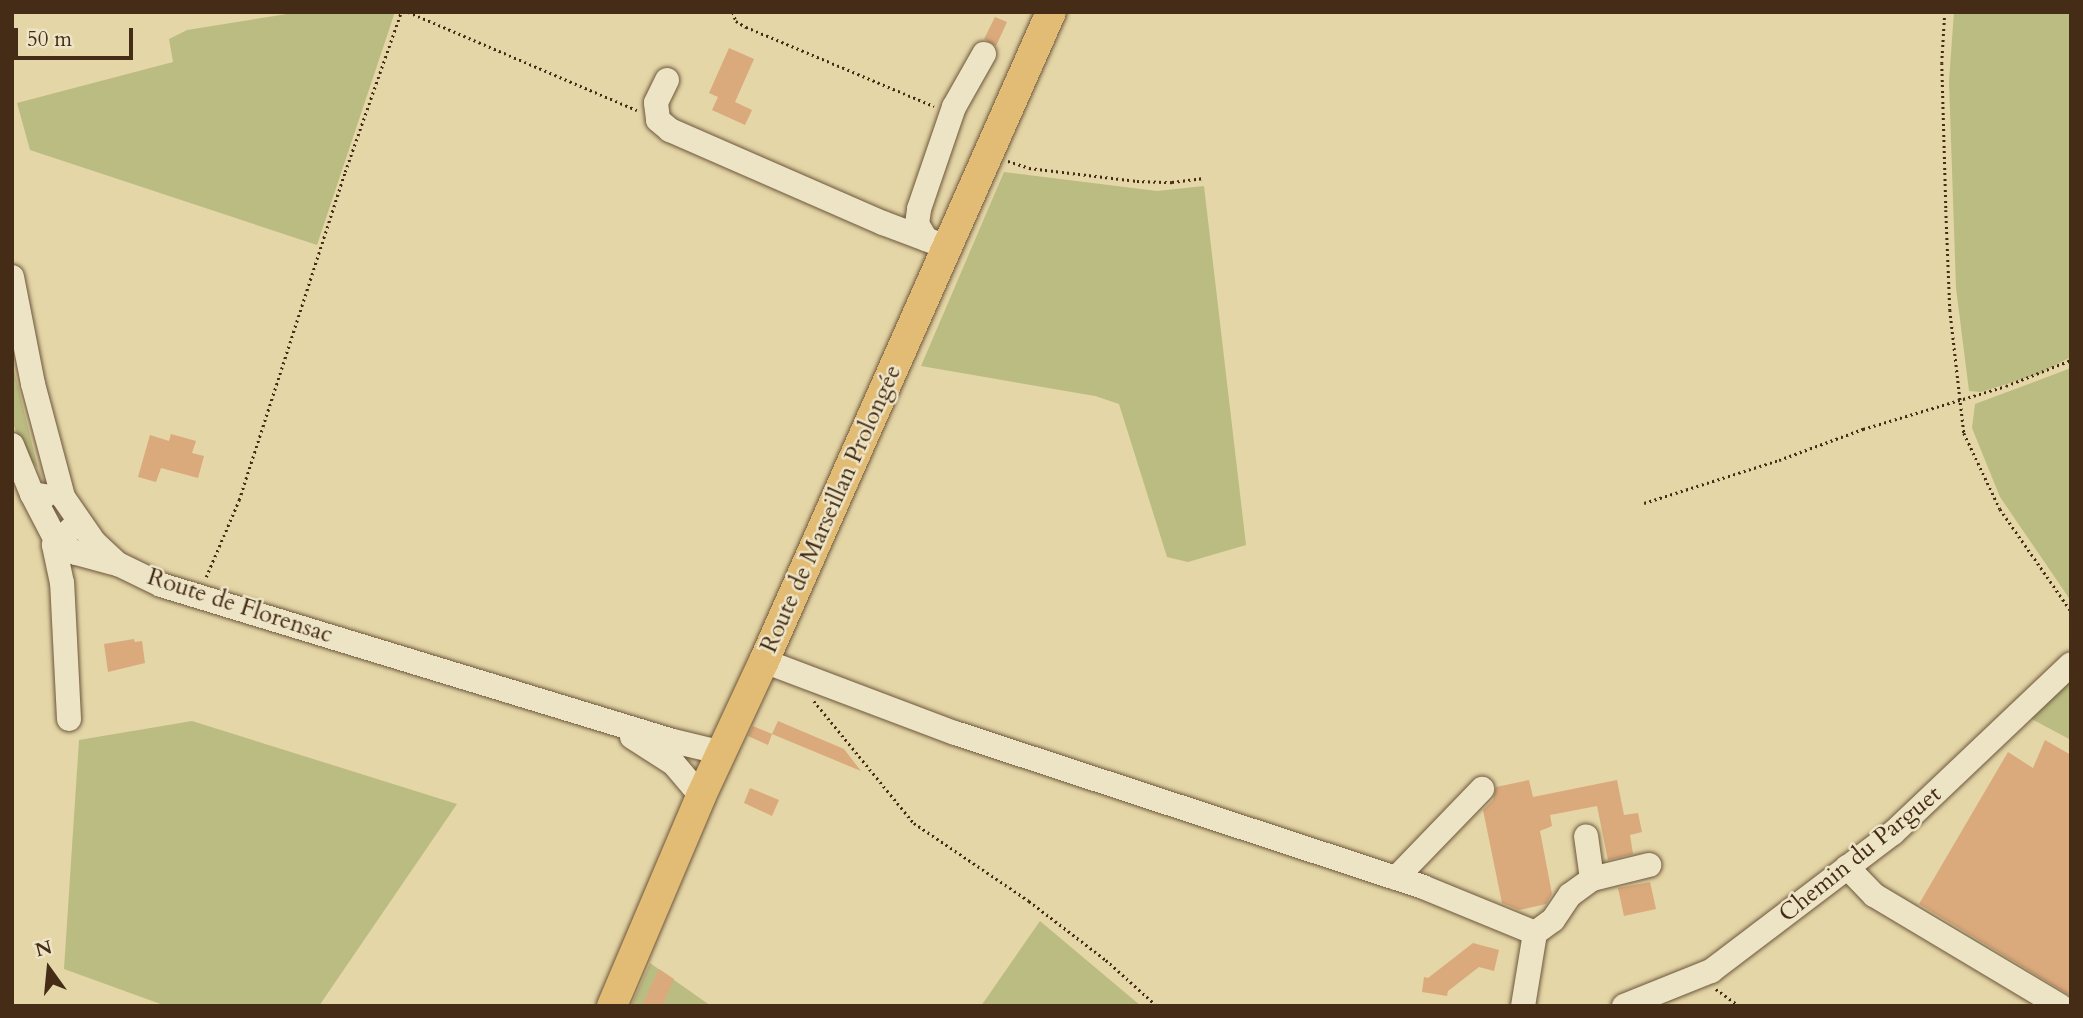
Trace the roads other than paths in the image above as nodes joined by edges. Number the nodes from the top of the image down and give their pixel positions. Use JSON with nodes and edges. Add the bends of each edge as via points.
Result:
{"nodes":[{"id":1,"x":1051,"y":12,"type":"edge"},
{"id":2,"x":984,"y":54,"type":"dead end"},
{"id":3,"x":667,"y":79,"type":"dead end"},
{"id":4,"x":936,"y":243,"type":"junction"},
{"id":5,"x":12,"y":277,"type":"edge"},
{"id":6,"x":12,"y":444,"type":"edge"},
{"id":7,"x":32,"y":494,"type":"junction"},
{"id":8,"x":64,"y":497,"type":"junction"},
{"id":9,"x":79,"y":522,"type":"junction"},
{"id":10,"x":57,"y":542,"type":"junction"},
{"id":11,"x":118,"y":564,"type":"junction"},
{"id":12,"x":764,"y":661,"type":"junction"},
{"id":13,"x":2071,"y":664,"type":"edge"},
{"id":14,"x":582,"y":711,"type":"junction"},
{"id":15,"x":69,"y":719,"type":"dead end"},
{"id":16,"x":723,"y":753,"type":"junction"},
{"id":17,"x":1482,"y":789,"type":"dead end"},
{"id":18,"x":701,"y":796,"type":"junction"},
{"id":19,"x":1586,"y":835,"type":"dead end"},
{"id":20,"x":1650,"y":865,"type":"dead end"},
{"id":21,"x":1847,"y":867,"type":"junction"},
{"id":22,"x":1396,"y":878,"type":"junction"},
{"id":23,"x":1592,"y":879,"type":"junction"},
{"id":24,"x":1535,"y":933,"type":"junction"},
{"id":25,"x":612,"y":1006,"type":"edge"},
{"id":26,"x":1523,"y":1006,"type":"edge"},
{"id":27,"x":1624,"y":1006,"type":"edge"},
{"id":28,"x":2060,"y":1006,"type":"edge"}],
"edges":[{"from":1,"to":4,"type":"main road","name":"Route de Marseillan Prolongée","via":[[988,155]]},
{"from":2,"to":4,"type":"street","via":[[950,122],[919,209],[917,224]]},
{"from":3,"to":4,"type":"street","via":[[656,103],[658,120],[670,130]]},
{"from":4,"to":12,"type":"main road","name":"Route de Marseillan Prolongée"},
{"from":5,"to":8,"type":"street","name":"Route de Florensac","via":[[33,384]]},
{"from":6,"to":7,"type":"street"},
{"from":7,"to":8,"type":"street"},
{"from":7,"to":10,"type":"street"},
{"from":8,"to":9,"type":"street","name":"Route de Florensac"},
{"from":9,"to":10,"type":"street"},
{"from":9,"to":11,"type":"street","name":"Route de Florensac"},
{"from":10,"to":11,"type":"street","via":[[76,553]]},
{"from":10,"to":15,"type":"street"},
{"from":11,"to":14,"type":"street","name":"Route de Florensac","via":[[161,585]]},
{"from":12,"to":16,"type":"main road","name":"Route de Marseillan Prolongée"},
{"from":12,"to":22,"type":"street","via":[[955,733]]},
{"from":13,"to":21,"type":"street","name":"Chemin du Parguet","via":[[1936,795]]},
{"from":14,"to":16,"type":"street","name":"Route de Florensac"},
{"from":14,"to":18,"type":"street","name":"Route de Florensac","via":[[674,764]]},
{"from":16,"to":18,"type":"main road","name":"Route de Marseillan Prolongée"},
{"from":17,"to":22,"type":"street"},
{"from":18,"to":25,"type":"main road","name":"Route de Marseillan Prolongée"},
{"from":19,"to":23,"type":"street"},
{"from":20,"to":23,"type":"street"},
{"from":21,"to":27,"type":"street","name":"Chemin du Parguet","via":[[1711,971]]},
{"from":21,"to":28,"type":"street","via":[[1874,895]]},
{"from":22,"to":24,"type":"street"},
{"from":23,"to":24,"type":"street","via":[[1570,895],[1553,920]]},
{"from":24,"to":26,"type":"street"}]}
